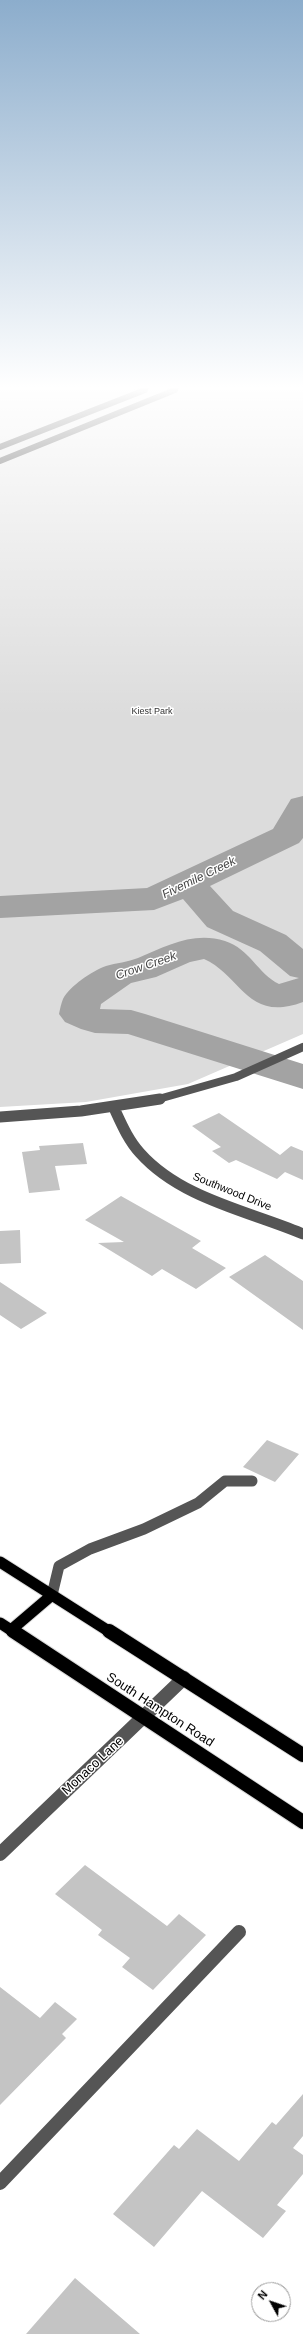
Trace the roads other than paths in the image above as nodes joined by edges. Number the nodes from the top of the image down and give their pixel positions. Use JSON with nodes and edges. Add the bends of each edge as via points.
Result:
{"nodes":[{"id":1,"x":303,"y":1047,"type":"edge"},
{"id":2,"x":114,"y":1108,"type":"junction"},
{"id":3,"x":0,"y":1117,"type":"edge"},
{"id":4,"x":303,"y":1234,"type":"edge"},
{"id":5,"x":252,"y":1481,"type":"dead end"},
{"id":6,"x":0,"y":1562,"type":"edge"},
{"id":7,"x":52,"y":1595,"type":"junction"},
{"id":8,"x":6,"y":1626,"type":"edge"},
{"id":9,"x":184,"y":1678,"type":"junction"},
{"id":10,"x":145,"y":1717,"type":"junction"},
{"id":11,"x":303,"y":1755,"type":"edge"},
{"id":12,"x":303,"y":1822,"type":"edge"},
{"id":13,"x":0,"y":1854,"type":"edge"},
{"id":14,"x":239,"y":1932,"type":"dead end"},
{"id":15,"x":0,"y":2183,"type":"edge"}],
"edges":[{"from":1,"to":2,"type":"street","via":[[214,1085]]},
{"from":2,"to":3,"type":"street","via":[[73,1114]]},
{"from":2,"to":4,"type":"street","name":"Southwood Drive","via":[[140,1153],[166,1176],[201,1194]]},
{"from":5,"to":7,"type":"street","via":[[225,1481],[198,1503],[144,1529],[90,1549],[59,1566]]},
{"from":6,"to":7,"type":"main road"},
{"from":7,"to":8,"type":"main road"},
{"from":7,"to":9,"type":"main road"},
{"from":8,"to":10,"type":"main road","name":"South Hampton Road"},
{"from":9,"to":10,"type":"street","name":"Monaco Lane"},
{"from":9,"to":11,"type":"main road"},
{"from":10,"to":12,"type":"main road","name":"South Hampton Road"},
{"from":10,"to":13,"type":"street","name":"Monaco Lane"},
{"from":14,"to":15,"type":"street"}]}
